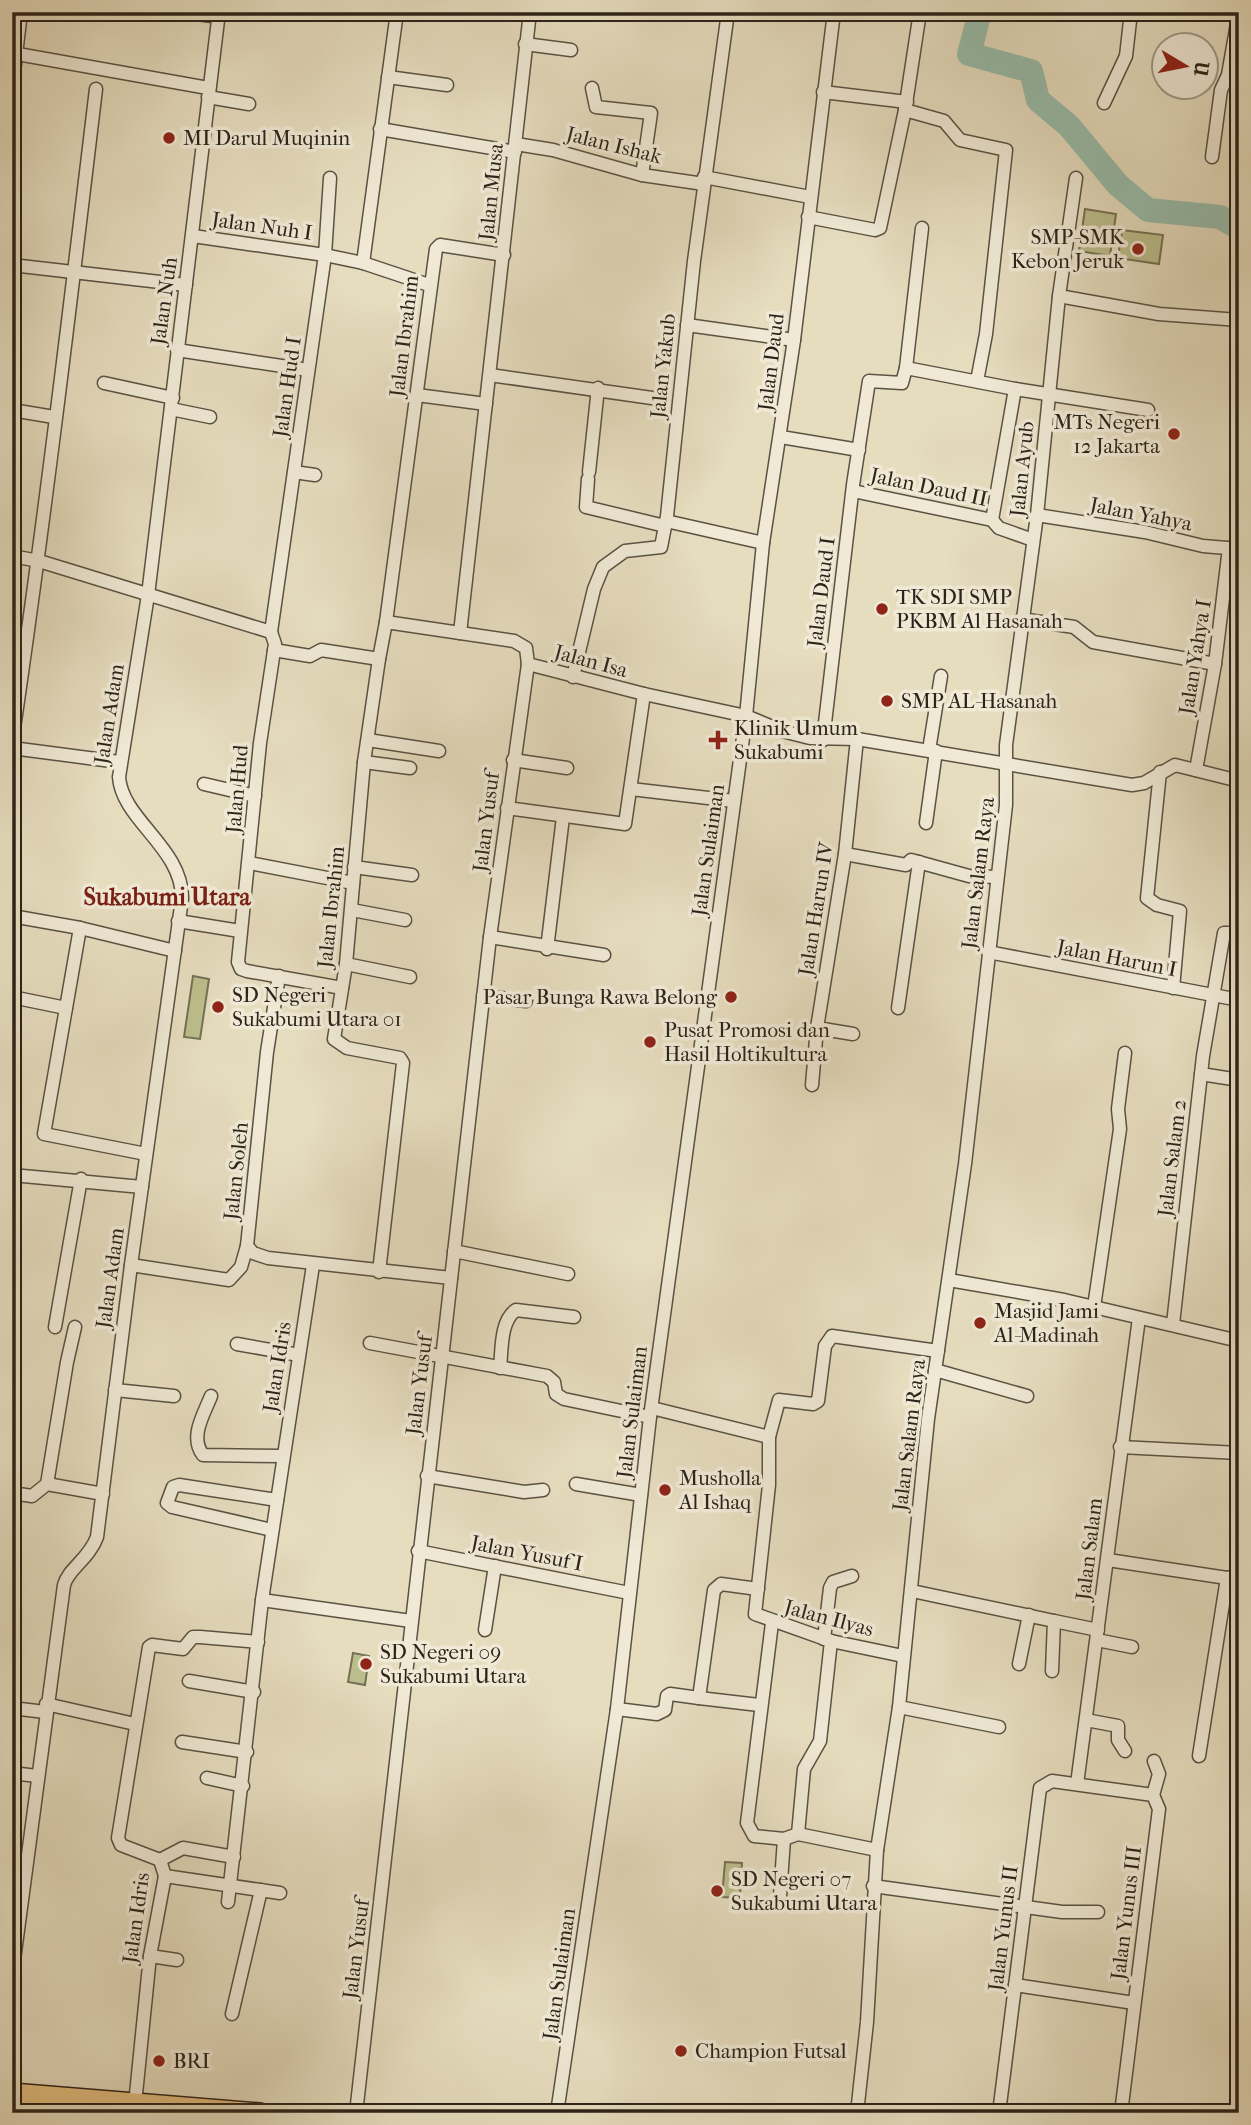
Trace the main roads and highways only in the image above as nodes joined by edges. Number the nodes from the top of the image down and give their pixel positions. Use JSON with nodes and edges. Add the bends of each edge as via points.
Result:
{"nodes":[{"id":1,"x":12,"y":2093,"type":"edge"},
{"id":2,"x":12,"y":2106,"type":"edge"},
{"id":3,"x":72,"y":2112,"type":"edge"},
{"id":4,"x":260,"y":2113,"type":"edge"}],
"edges":[{"from":1,"to":4,"type":"main road"},
{"from":2,"to":3,"type":"main road"}]}
